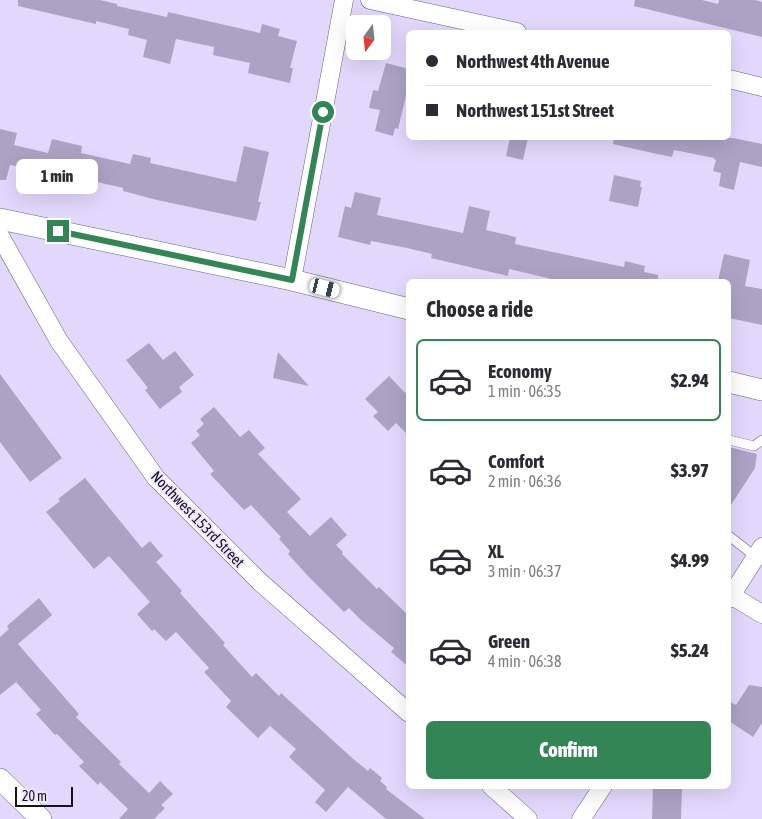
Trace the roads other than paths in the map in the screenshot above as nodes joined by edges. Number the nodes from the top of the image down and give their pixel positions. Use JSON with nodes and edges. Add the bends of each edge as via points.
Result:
{"nodes":[{"id":1,"x":344,"y":0,"type":"edge"},
{"id":2,"x":370,"y":0,"type":"edge"},
{"id":3,"x":508,"y":30,"type":"edge"},
{"id":4,"x":731,"y":79,"type":"edge"},
{"id":5,"x":762,"y":87,"type":"edge"},
{"id":6,"x":0,"y":219,"type":"edge"},
{"id":7,"x":0,"y":236,"type":"edge"},
{"id":8,"x":292,"y":280,"type":"junction"},
{"id":9,"x":406,"y":308,"type":"edge"},
{"id":10,"x":731,"y":382,"type":"edge"},
{"id":11,"x":762,"y":390,"type":"edge"},
{"id":12,"x":731,"y":440,"type":"edge"},
{"id":13,"x":762,"y":440,"type":"edge"},
{"id":14,"x":731,"y":537,"type":"edge"},
{"id":15,"x":759,"y":552,"type":"edge"},
{"id":16,"x":731,"y":594,"type":"edge"},
{"id":17,"x":731,"y":597,"type":"edge"},
{"id":18,"x":762,"y":614,"type":"edge"},
{"id":19,"x":406,"y":710,"type":"edge"},
{"id":20,"x":0,"y":779,"type":"edge"},
{"id":21,"x":494,"y":789,"type":"edge"},
{"id":22,"x":601,"y":789,"type":"edge"},
{"id":23,"x":41,"y":819,"type":"edge"},
{"id":24,"x":528,"y":819,"type":"edge"},
{"id":25,"x":581,"y":819,"type":"edge"}],
"edges":[{"from":1,"to":8,"type":"street"},
{"from":2,"to":3,"type":"street"},
{"from":4,"to":5,"type":"street"},
{"from":6,"to":8,"type":"street"},
{"from":7,"to":19,"type":"street","name":"Northwest 153rd Street","via":[[59,341],[156,478],[260,582]]},
{"from":8,"to":9,"type":"street"},
{"from":10,"to":11,"type":"street"},
{"from":12,"to":13,"type":"lane","via":[[754,446]]},
{"from":14,"to":15,"type":"lane"},
{"from":15,"to":16,"type":"street"},
{"from":17,"to":18,"type":"street"},
{"from":20,"to":23,"type":"street"},
{"from":21,"to":24,"type":"street"},
{"from":22,"to":25,"type":"street"}]}
